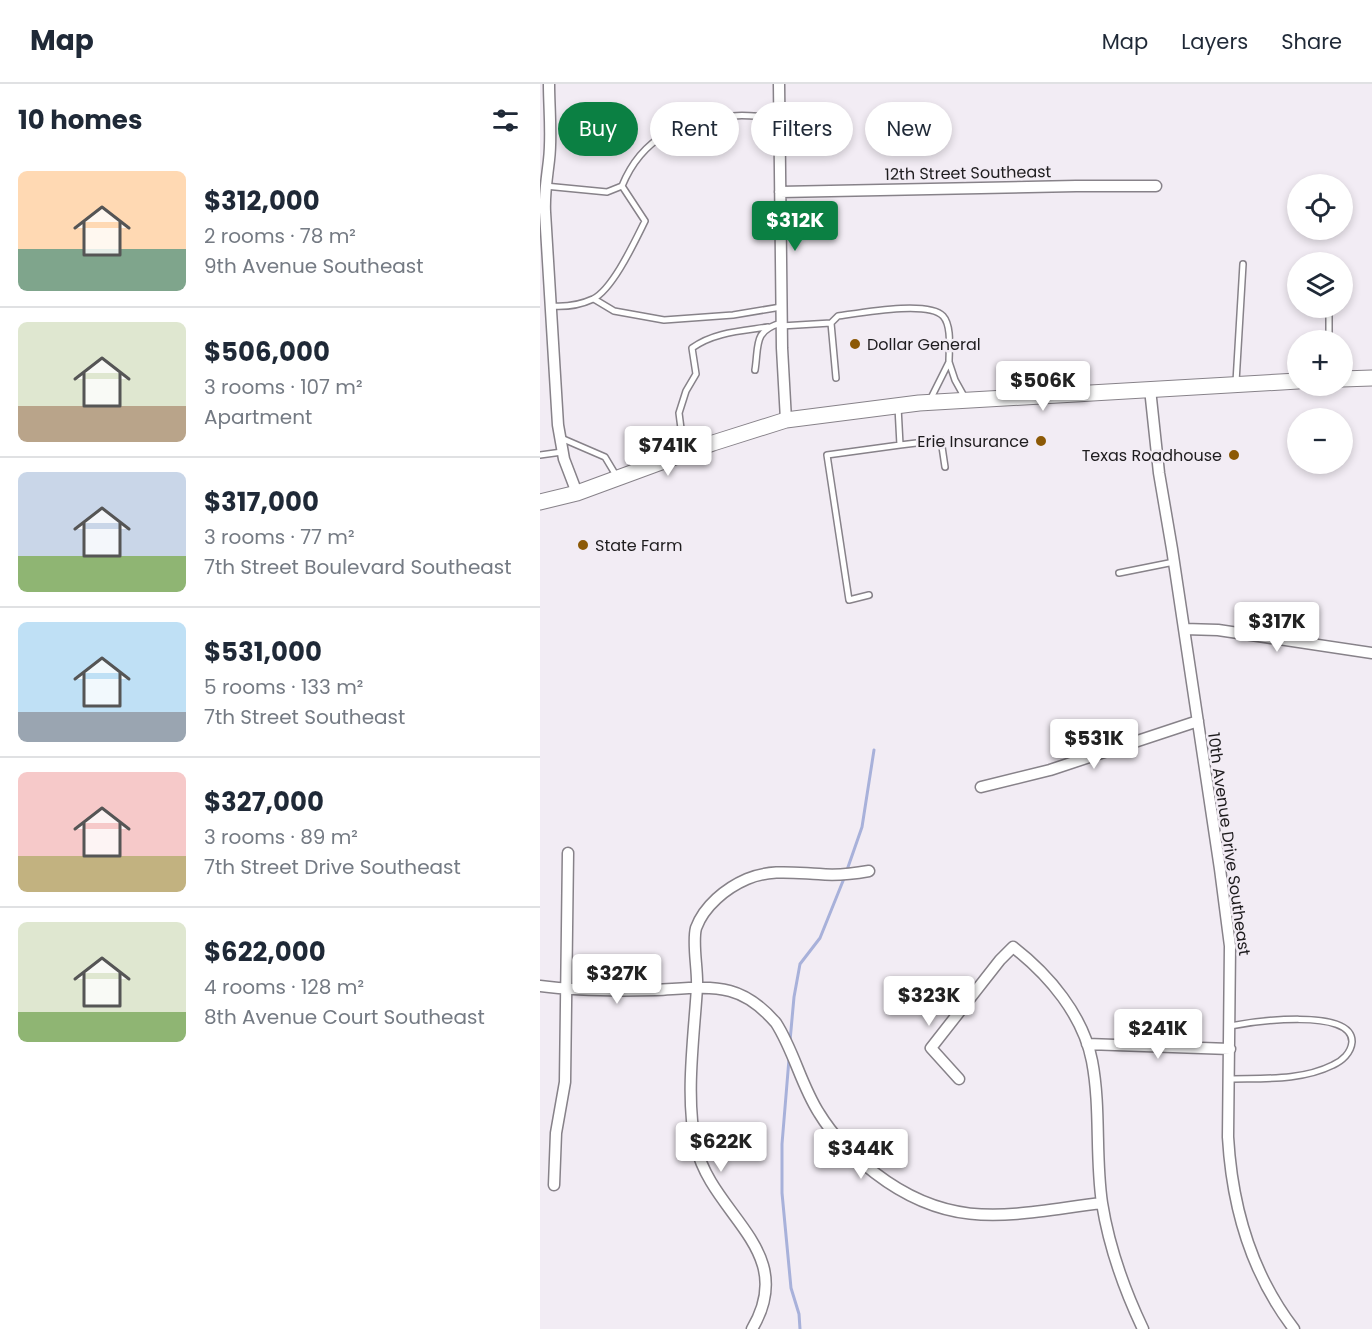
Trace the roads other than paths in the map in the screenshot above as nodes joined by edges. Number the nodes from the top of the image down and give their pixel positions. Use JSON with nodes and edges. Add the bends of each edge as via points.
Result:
{"nodes":[{"id":1,"x":549,"y":84,"type":"edge"},
{"id":2,"x":779,"y":84,"type":"edge"},
{"id":3,"x":779,"y":102,"type":"edge"},
{"id":4,"x":751,"y":117,"type":"edge"},
{"id":5,"x":780,"y":156,"type":"edge"},
{"id":6,"x":545,"y":186,"type":"junction"},
{"id":7,"x":622,"y":186,"type":"junction"},
{"id":8,"x":1156,"y":186,"type":"dead end"},
{"id":9,"x":780,"y":192,"type":"junction"},
{"id":10,"x":1243,"y":264,"type":"dead end"},
{"id":11,"x":594,"y":298,"type":"junction"},
{"id":12,"x":551,"y":306,"type":"junction"},
{"id":13,"x":781,"y":307,"type":"junction"},
{"id":14,"x":831,"y":323,"type":"junction"},
{"id":15,"x":781,"y":325,"type":"junction"},
{"id":16,"x":768,"y":327,"type":"junction"},
{"id":17,"x":949,"y":362,"type":"junction"},
{"id":18,"x":755,"y":370,"type":"dead end"},
{"id":19,"x":836,"y":378,"type":"dead end"},
{"id":20,"x":1372,"y":378,"type":"edge"},
{"id":21,"x":1353,"y":379,"type":"edge"},
{"id":22,"x":1287,"y":382,"type":"edge"},
{"id":23,"x":1235,"y":384,"type":"junction"},
{"id":24,"x":1150,"y":389,"type":"junction"},
{"id":25,"x":966,"y":400,"type":"junction"},
{"id":26,"x":928,"y":402,"type":"junction"},
{"id":27,"x":898,"y":405,"type":"junction"},
{"id":28,"x":786,"y":420,"type":"junction"},
{"id":29,"x":559,"y":437,"type":"junction"},
{"id":30,"x":900,"y":445,"type":"junction"},
{"id":31,"x":562,"y":452,"type":"junction"},
{"id":32,"x":684,"y":453,"type":"junction"},
{"id":33,"x":540,"y":455,"type":"edge"},
{"id":34,"x":945,"y":467,"type":"dead end"},
{"id":35,"x":619,"y":479,"type":"junction"},
{"id":36,"x":577,"y":493,"type":"junction"},
{"id":37,"x":540,"y":502,"type":"edge"},
{"id":38,"x":1174,"y":562,"type":"junction"},
{"id":39,"x":1119,"y":573,"type":"dead end"},
{"id":40,"x":869,"y":595,"type":"dead end"},
{"id":41,"x":1184,"y":629,"type":"junction"},
{"id":42,"x":1372,"y":653,"type":"edge"},
{"id":43,"x":1198,"y":721,"type":"junction"},
{"id":44,"x":981,"y":787,"type":"dead end"},
{"id":45,"x":568,"y":853,"type":"dead end"},
{"id":46,"x":869,"y":871,"type":"dead end"},
{"id":47,"x":540,"y":986,"type":"edge"},
{"id":48,"x":697,"y":989,"type":"junction"},
{"id":49,"x":566,"y":990,"type":"junction"},
{"id":50,"x":1230,"y":1026,"type":"junction"},
{"id":51,"x":1087,"y":1044,"type":"junction"},
{"id":52,"x":1230,"y":1049,"type":"junction"},
{"id":53,"x":1229,"y":1078,"type":"junction"},
{"id":54,"x":959,"y":1079,"type":"dead end"},
{"id":55,"x":554,"y":1185,"type":"dead end"},
{"id":56,"x":1102,"y":1203,"type":"junction"},
{"id":57,"x":1289,"y":1327,"type":"edge"},
{"id":58,"x":752,"y":1329,"type":"edge"},
{"id":59,"x":1142,"y":1329,"type":"edge"}],
"edges":[{"from":1,"to":6,"type":"street","via":[[551,128]]},
{"from":2,"to":3,"type":"street"},
{"from":4,"to":7,"type":"lane","via":[[734,115],[683,124],[651,143],[630,168]]},
{"from":5,"to":9,"type":"street"},
{"from":6,"to":7,"type":"lane","via":[[607,192]]},
{"from":6,"to":12,"type":"street"},
{"from":7,"to":11,"type":"lane","via":[[645,221],[616,275]]},
{"from":8,"to":9,"type":"street","name":"12th Street Southeast"},
{"from":9,"to":13,"type":"street"},
{"from":10,"to":23,"type":"lane"},
{"from":11,"to":12,"type":"lane","via":[[564,307]]},
{"from":11,"to":13,"type":"lane","via":[[614,311],[664,320]]},
{"from":12,"to":29,"type":"street"},
{"from":13,"to":15,"type":"street"},
{"from":14,"to":15,"type":"lane"},
{"from":14,"to":17,"type":"lane","via":[[838,316],[919,307],[933,309],[944,317],[948,330]]},
{"from":14,"to":19,"type":"lane"},
{"from":15,"to":16,"type":"lane"},
{"from":15,"to":28,"type":"street"},
{"from":16,"to":18,"type":"lane","via":[[760,336]]},
{"from":16,"to":32,"type":"lane","via":[[731,332],[693,348],[696,374],[679,413]]},
{"from":17,"to":25,"type":"lane"},
{"from":17,"to":26,"type":"lane"},
{"from":20,"to":21,"type":"main road"},
{"from":22,"to":23,"type":"main road"},
{"from":23,"to":24,"type":"main road"},
{"from":24,"to":25,"type":"main road"},
{"from":24,"to":38,"type":"street","name":"10th Avenue Drive Southeast"},
{"from":25,"to":26,"type":"main road"},
{"from":26,"to":27,"type":"main road"},
{"from":27,"to":28,"type":"main road"},
{"from":27,"to":30,"type":"lane"},
{"from":28,"to":32,"type":"main road"},
{"from":29,"to":31,"type":"street"},
{"from":29,"to":35,"type":"lane","via":[[605,457]]},
{"from":30,"to":34,"type":"lane","via":[[940,440]]},
{"from":30,"to":40,"type":"lane","via":[[827,455],[849,600]]},
{"from":31,"to":33,"type":"lane"},
{"from":31,"to":36,"type":"street"},
{"from":32,"to":35,"type":"main road"},
{"from":35,"to":36,"type":"main road"},
{"from":36,"to":37,"type":"main road"},
{"from":38,"to":39,"type":"lane"},
{"from":38,"to":41,"type":"street","name":"10th Avenue Drive Southeast"},
{"from":41,"to":42,"type":"street","via":[[1218,630]]},
{"from":41,"to":43,"type":"street","name":"10th Avenue Drive Southeast"},
{"from":43,"to":44,"type":"street","via":[[1050,770]]},
{"from":43,"to":50,"type":"street","name":"10th Avenue Drive Southeast","via":[[1230,946]]},
{"from":45,"to":49,"type":"street"},
{"from":46,"to":48,"type":"street","via":[[838,875],[771,873],[747,878],[730,888],[709,907],[696,929]]},
{"from":47,"to":49,"type":"street"},
{"from":48,"to":49,"type":"street"},
{"from":48,"to":56,"type":"street","via":[[730,991],[765,1011],[781,1032],[828,1128],[868,1168],[911,1197],[944,1210],[980,1215]]},
{"from":48,"to":58,"type":"street","via":[[692,1078],[696,1146],[709,1182],[756,1245],[764,1264],[765,1292]]},
{"from":49,"to":55,"type":"street","via":[[565,1083],[556,1134]]},
{"from":50,"to":52,"type":"street","name":"10th Avenue Drive Southeast"},
{"from":50,"to":53,"type":"lane","via":[[1283,1020],[1322,1021],[1345,1028],[1352,1043],[1346,1057],[1320,1070],[1280,1077]]},
{"from":51,"to":52,"type":"street"},
{"from":51,"to":54,"type":"street","via":[[1057,989],[1013,946],[931,1048]]},
{"from":51,"to":56,"type":"street","via":[[1096,1091]]},
{"from":52,"to":53,"type":"street","name":"10th Avenue Drive Southeast"},
{"from":53,"to":57,"type":"street","name":"10th Avenue Drive Southeast","via":[[1228,1137],[1236,1203],[1257,1266]]},
{"from":56,"to":59,"type":"street","via":[[1119,1269]]}]}
